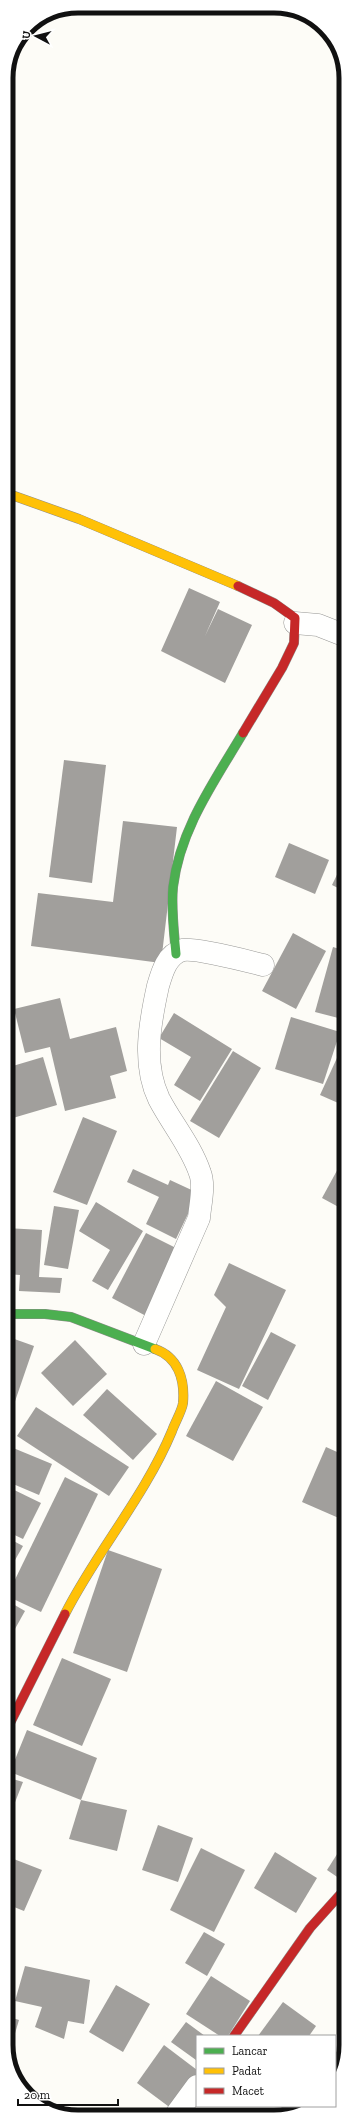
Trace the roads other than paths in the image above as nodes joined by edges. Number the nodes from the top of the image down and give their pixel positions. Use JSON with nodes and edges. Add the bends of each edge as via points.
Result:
{"nodes":[{"id":1,"x":13,"y":495,"type":"edge"},
{"id":2,"x":295,"y":623,"type":"junction"},
{"id":3,"x":339,"y":633,"type":"edge"},
{"id":4,"x":176,"y":954,"type":"junction"},
{"id":5,"x":264,"y":965,"type":"dead end"},
{"id":6,"x":13,"y":1314,"type":"edge"},
{"id":7,"x":144,"y":1344,"type":"junction"},
{"id":8,"x":13,"y":1717,"type":"edge"},
{"id":9,"x":339,"y":1896,"type":"edge"},
{"id":10,"x":235,"y":2035,"type":"edge"},
{"id":11,"x":196,"y":2087,"type":"edge"},
{"id":12,"x":179,"y":2110,"type":"edge"}],
"edges":[{"from":1,"to":2,"type":"street","via":[[56,509],[228,582],[285,609],[295,618]]},
{"from":2,"to":3,"type":"street","via":[[318,625]]},
{"from":2,"to":4,"type":"street","via":[[294,642],[282,668],[197,810],[179,853],[173,888],[172,917]]},
{"from":4,"to":5,"type":"street","via":[[183,950],[205,952]]},
{"from":4,"to":7,"type":"street","via":[[163,969],[154,1003],[149,1070],[159,1098],[185,1140],[201,1174],[201,1200],[199,1218]]},
{"from":6,"to":7,"type":"street","via":[[71,1317]]},
{"from":7,"to":8,"type":"street","via":[[164,1352],[176,1363],[182,1378],[183,1404],[160,1460],[71,1602]]},
{"from":9,"to":10,"type":"street","via":[[310,1928]]},
{"from":11,"to":12,"type":"street"}]}
